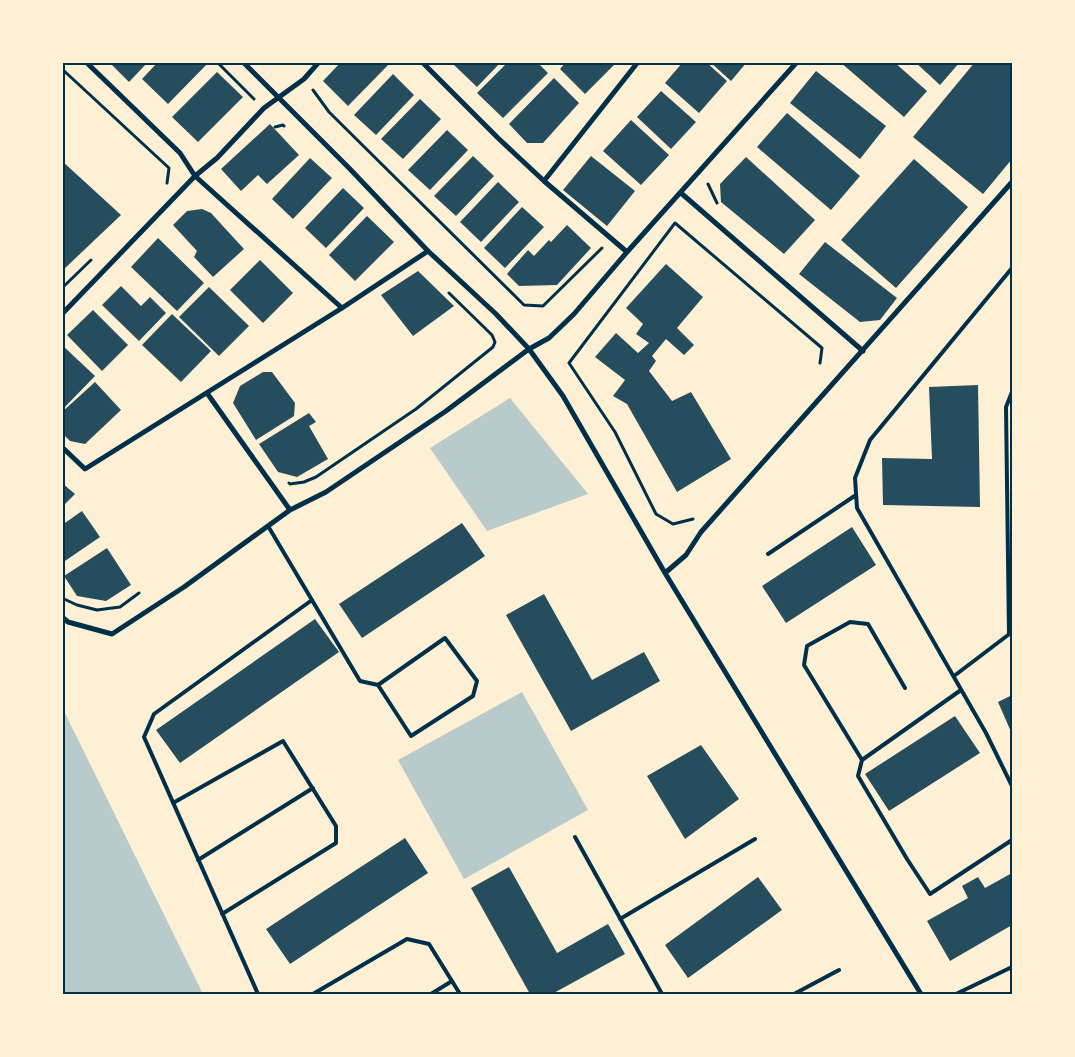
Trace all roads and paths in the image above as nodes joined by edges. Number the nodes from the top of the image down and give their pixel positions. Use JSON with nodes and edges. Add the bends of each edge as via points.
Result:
{"nodes":[{"id":1,"x":86,"y":62,"type":"edge"},
{"id":2,"x":217,"y":62,"type":"edge"},
{"id":3,"x":243,"y":62,"type":"edge"},
{"id":4,"x":319,"y":62,"type":"edge"},
{"id":5,"x":422,"y":62,"type":"edge"},
{"id":6,"x":638,"y":62,"type":"edge"},
{"id":7,"x":797,"y":62,"type":"edge"},
{"id":8,"x":62,"y":69,"type":"edge"},
{"id":9,"x":310,"y":85,"type":"dead end"},
{"id":10,"x":278,"y":97,"type":"junction"},
{"id":11,"x":256,"y":100,"type":"dead end"},
{"id":12,"x":276,"y":127,"type":"dead end"},
{"id":13,"x":289,"y":131,"type":"dead end"},
{"id":14,"x":195,"y":176,"type":"junction"},
{"id":15,"x":713,"y":176,"type":"dead end"},
{"id":16,"x":544,"y":181,"type":"junction"},
{"id":17,"x":1012,"y":182,"type":"edge"},
{"id":18,"x":167,"y":184,"type":"dead end"},
{"id":19,"x":681,"y":193,"type":"junction"},
{"id":20,"x":723,"y":208,"type":"dead end"},
{"id":21,"x":604,"y":246,"type":"dead end"},
{"id":22,"x":428,"y":251,"type":"junction"},
{"id":23,"x":627,"y":252,"type":"junction"},
{"id":24,"x":95,"y":256,"type":"dead end"},
{"id":25,"x":1012,"y":268,"type":"edge"},
{"id":26,"x":62,"y":288,"type":"edge"},
{"id":27,"x":447,"y":291,"type":"dead end"},
{"id":28,"x":342,"y":308,"type":"junction"},
{"id":29,"x":62,"y":314,"type":"edge"},
{"id":30,"x":529,"y":349,"type":"junction"},
{"id":31,"x":863,"y":351,"type":"junction"},
{"id":32,"x":820,"y":363,"type":"dead end"},
{"id":33,"x":1012,"y":392,"type":"edge"},
{"id":34,"x":207,"y":393,"type":"junction"},
{"id":35,"x":62,"y":447,"type":"edge"},
{"id":36,"x":283,"y":477,"type":"dead end"},
{"id":37,"x":1007,"y":486,"type":"junction"},
{"id":38,"x":1012,"y":486,"type":"edge"},
{"id":39,"x":856,"y":495,"type":"junction"},
{"id":40,"x":290,"y":510,"type":"junction"},
{"id":41,"x":697,"y":518,"type":"dead end"},
{"id":42,"x":268,"y":526,"type":"junction"},
{"id":43,"x":768,"y":554,"type":"dead end"},
{"id":44,"x":665,"y":573,"type":"junction"},
{"id":45,"x":139,"y":593,"type":"dead end"},
{"id":46,"x":62,"y":598,"type":"edge"},
{"id":47,"x":312,"y":600,"type":"junction"},
{"id":48,"x":62,"y":617,"type":"edge"},
{"id":49,"x":1011,"y":633,"type":"edge"},
{"id":50,"x":954,"y":676,"type":"junction"},
{"id":51,"x":378,"y":685,"type":"junction"},
{"id":52,"x":905,"y":688,"type":"dead end"},
{"id":53,"x":961,"y":690,"type":"junction"},
{"id":54,"x":862,"y":760,"type":"junction"},
{"id":55,"x":1012,"y":786,"type":"edge"},
{"id":56,"x":313,"y":788,"type":"junction"},
{"id":57,"x":173,"y":803,"type":"junction"},
{"id":58,"x":575,"y":837,"type":"dead end"},
{"id":59,"x":755,"y":839,"type":"dead end"},
{"id":60,"x":1012,"y":840,"type":"edge"},
{"id":61,"x":198,"y":860,"type":"junction"},
{"id":62,"x":222,"y":914,"type":"junction"},
{"id":63,"x":620,"y":920,"type":"junction"},
{"id":64,"x":1012,"y":967,"type":"edge"},
{"id":65,"x":839,"y":970,"type":"dead end"},
{"id":66,"x":452,"y":982,"type":"junction"},
{"id":67,"x":258,"y":994,"type":"edge"},
{"id":68,"x":313,"y":994,"type":"edge"},
{"id":69,"x":431,"y":994,"type":"edge"},
{"id":70,"x":460,"y":994,"type":"edge"},
{"id":71,"x":662,"y":994,"type":"edge"},
{"id":72,"x":794,"y":994,"type":"edge"},
{"id":73,"x":921,"y":994,"type":"edge"},
{"id":74,"x":956,"y":994,"type":"edge"}],
"edges":[{"from":1,"to":14,"type":"street","via":[[180,153]]},
{"from":2,"to":11,"type":"path"},
{"from":3,"to":10,"type":"street"},
{"from":4,"to":10,"type":"street","via":[[304,79]]},
{"from":5,"to":16,"type":"street"},
{"from":6,"to":16,"type":"street"},
{"from":7,"to":19,"type":"street"},
{"from":8,"to":18,"type":"path","via":[[169,168]]},
{"from":9,"to":21,"type":"path","via":[[328,112],[524,305],[544,306]]},
{"from":10,"to":14,"type":"street"},
{"from":10,"to":22,"type":"street"},
{"from":12,"to":13,"type":"path","via":[[283,125]]},
{"from":14,"to":28,"type":"street"},
{"from":14,"to":29,"type":"street"},
{"from":15,"to":20,"type":"path","via":[[708,184],[716,202]]},
{"from":16,"to":23,"type":"street"},
{"from":17,"to":31,"type":"street"},
{"from":19,"to":23,"type":"street"},
{"from":19,"to":31,"type":"street"},
{"from":22,"to":28,"type":"street"},
{"from":22,"to":30,"type":"street"},
{"from":23,"to":30,"type":"street","via":[[574,314],[548,338]]},
{"from":24,"to":26,"type":"path"},
{"from":25,"to":39,"type":"lane","via":[[870,440],[855,478]]},
{"from":27,"to":36,"type":"path","via":[[492,336],[496,342],[493,347],[416,409],[316,477],[290,484]]},
{"from":28,"to":34,"type":"street"},
{"from":30,"to":40,"type":"street","via":[[446,411],[326,492]]},
{"from":30,"to":44,"type":"street","via":[[563,396]]},
{"from":31,"to":44,"type":"street","via":[[701,532],[686,555]]},
{"from":32,"to":41,"type":"path","via":[[822,348],[675,223],[569,363],[615,432],[656,514],[673,524]]},
{"from":33,"to":37,"type":"lane","via":[[1006,407]]},
{"from":34,"to":35,"type":"street","via":[[85,469]]},
{"from":34,"to":40,"type":"street"},
{"from":37,"to":38,"type":"lane"},
{"from":37,"to":49,"type":"lane"},
{"from":39,"to":43,"type":"lane"},
{"from":39,"to":50,"type":"lane","via":[[857,508]]},
{"from":40,"to":42,"type":"street"},
{"from":42,"to":47,"type":"lane"},
{"from":42,"to":48,"type":"street","via":[[112,634],[68,622]]},
{"from":44,"to":73,"type":"street"},
{"from":45,"to":46,"type":"path","via":[[120,607],[97,610]]},
{"from":47,"to":51,"type":"lane","via":[[360,681]]},
{"from":47,"to":57,"type":"lane","via":[[154,714],[144,737]]},
{"from":49,"to":50,"type":"lane"},
{"from":50,"to":53,"type":"lane"},
{"from":51,"to":51,"type":"lane","via":[[411,736],[473,696],[476,681],[445,638]]},
{"from":52,"to":54,"type":"lane","via":[[868,624],[850,622],[807,646],[804,665]]},
{"from":53,"to":54,"type":"lane"},
{"from":53,"to":55,"type":"lane"},
{"from":54,"to":60,"type":"lane","via":[[858,776],[930,894]]},
{"from":56,"to":57,"type":"lane","via":[[283,740]]},
{"from":56,"to":61,"type":"lane"},
{"from":56,"to":62,"type":"lane","via":[[336,826],[336,843]]},
{"from":57,"to":61,"type":"lane"},
{"from":58,"to":63,"type":"lane"},
{"from":59,"to":63,"type":"lane"},
{"from":61,"to":62,"type":"lane"},
{"from":62,"to":67,"type":"lane"},
{"from":63,"to":71,"type":"lane"},
{"from":64,"to":74,"type":"lane"},
{"from":65,"to":72,"type":"lane"},
{"from":66,"to":68,"type":"lane","via":[[429,944],[407,938]]},
{"from":66,"to":69,"type":"lane"},
{"from":66,"to":70,"type":"lane"}]}
